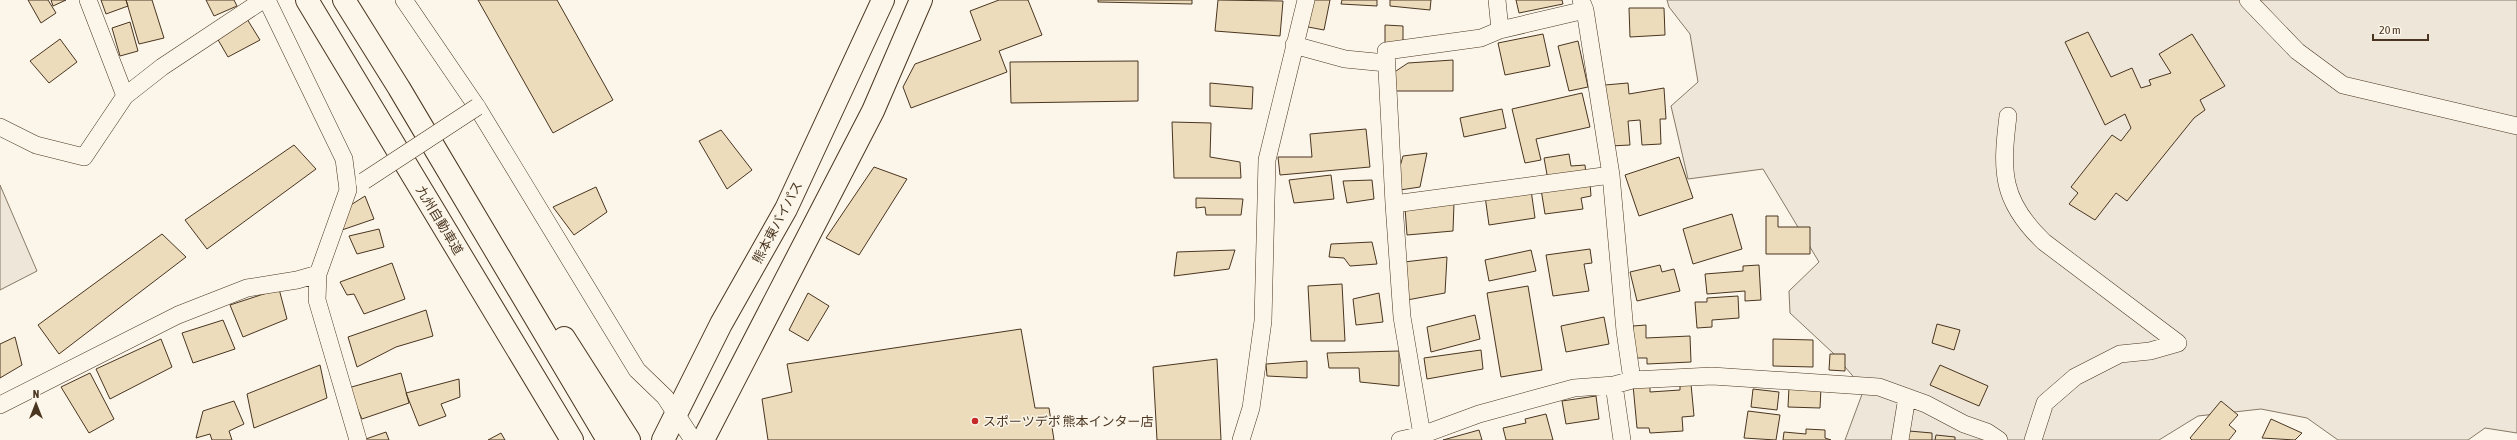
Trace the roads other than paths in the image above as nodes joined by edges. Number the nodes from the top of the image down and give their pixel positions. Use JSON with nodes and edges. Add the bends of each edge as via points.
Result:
{"nodes":[{"id":1,"x":88,"y":0,"type":"edge"},
{"id":2,"x":263,"y":0,"type":"edge"},
{"id":3,"x":267,"y":0,"type":"edge"},
{"id":4,"x":307,"y":0,"type":"edge"},
{"id":5,"x":344,"y":0,"type":"edge"},
{"id":6,"x":404,"y":0,"type":"edge"},
{"id":7,"x":883,"y":0,"type":"edge"},
{"id":8,"x":921,"y":0,"type":"edge"},
{"id":9,"x":1306,"y":0,"type":"edge"},
{"id":10,"x":1498,"y":0,"type":"edge"},
{"id":11,"x":2248,"y":0,"type":"edge"},
{"id":12,"x":1583,"y":5,"type":"edge"},
{"id":13,"x":1500,"y":30,"type":"junction"},
{"id":14,"x":1294,"y":45,"type":"junction"},
{"id":15,"x":1386,"y":63,"type":"junction"},
{"id":16,"x":399,"y":88,"type":"junction"},
{"id":17,"x":125,"y":96,"type":"junction"},
{"id":18,"x":477,"y":108,"type":"junction"},
{"id":19,"x":2008,"y":116,"type":"dead end"},
{"id":20,"x":2517,"y":126,"type":"edge"},
{"id":21,"x":0,"y":127,"type":"edge"},
{"id":22,"x":1611,"y":175,"type":"junction"},
{"id":23,"x":348,"y":190,"type":"junction"},
{"id":24,"x":1394,"y":204,"type":"junction"},
{"id":25,"x":318,"y":274,"type":"junction"},
{"id":26,"x":1632,"y":380,"type":"junction"},
{"id":27,"x":1614,"y":385,"type":"junction"},
{"id":28,"x":1907,"y":397,"type":"junction"},
{"id":29,"x":0,"y":405,"type":"edge"},
{"id":30,"x":677,"y":416,"type":"junction"},
{"id":31,"x":1971,"y":433,"type":"edge"},
{"id":32,"x":1422,"y":435,"type":"junction"},
{"id":33,"x":358,"y":440,"type":"edge"},
{"id":34,"x":572,"y":440,"type":"edge"},
{"id":35,"x":608,"y":440,"type":"edge"},
{"id":36,"x":629,"y":440,"type":"edge"},
{"id":37,"x":664,"y":440,"type":"edge"},
{"id":38,"x":693,"y":440,"type":"edge"},
{"id":39,"x":703,"y":440,"type":"edge"},
{"id":40,"x":1241,"y":440,"type":"edge"},
{"id":41,"x":1400,"y":440,"type":"edge"},
{"id":42,"x":1622,"y":440,"type":"edge"},
{"id":43,"x":1900,"y":440,"type":"edge"},
{"id":44,"x":1999,"y":440,"type":"edge"},
{"id":45,"x":2033,"y":440,"type":"edge"}],
"edges":[{"from":1,"to":17,"type":"street"},
{"from":2,"to":17,"type":"street"},
{"from":3,"to":23,"type":"street","via":[[344,159]]},
{"from":4,"to":34,"type":"highway","name":"九州自動車道"},
{"from":5,"to":16,"type":"highway"},
{"from":6,"to":18,"type":"street"},
{"from":7,"to":30,"type":"highway","name":"熊本東バイパス","via":[[786,209],[721,324]]},
{"from":8,"to":39,"type":"highway","via":[[873,111]]},
{"from":9,"to":14,"type":"street"},
{"from":10,"to":13,"type":"street"},
{"from":11,"to":20,"type":"street","via":[[2298,52],[2343,85]]},
{"from":12,"to":13,"type":"street"},
{"from":12,"to":22,"type":"street"},
{"from":13,"to":15,"type":"street","via":[[1481,38],[1386,51]]},
{"from":14,"to":15,"type":"street","via":[[1345,59]]},
{"from":14,"to":40,"type":"street","via":[[1284,97],[1267,160],[1263,320],[1251,408]]},
{"from":15,"to":24,"type":"street"},
{"from":16,"to":35,"type":"highway"},
{"from":16,"to":36,"type":"highway"},
{"from":17,"to":21,"type":"street","via":[[84,157],[36,145]]},
{"from":18,"to":23,"type":"street","bridge":true},
{"from":18,"to":30,"type":"street","via":[[637,370],[665,396]]},
{"from":19,"to":45,"type":"street","via":[[2003,157],[2008,192],[2024,224],[2044,242],[2178,343],[2150,351],[2120,354],[2074,377],[2045,403]]},
{"from":22,"to":24,"type":"street"},
{"from":22,"to":26,"type":"street"},
{"from":23,"to":25,"type":"street"},
{"from":24,"to":32,"type":"street","via":[[1402,317]]},
{"from":25,"to":29,"type":"street","via":[[248,288],[178,315]]},
{"from":25,"to":33,"type":"street","via":[[317,300]]},
{"from":26,"to":27,"type":"street"},
{"from":26,"to":28,"type":"street","via":[[1712,376],[1879,387]]},
{"from":27,"to":32,"type":"street","via":[[1574,388],[1479,414]]},
{"from":27,"to":42,"type":"street"},
{"from":28,"to":31,"type":"street"},
{"from":28,"to":43,"type":"street"},
{"from":30,"to":37,"type":"highway","name":"熊本東バイパス"},
{"from":30,"to":38,"type":"street"},
{"from":31,"to":44,"type":"street","via":[[1987,432]]},
{"from":32,"to":41,"type":"street"}]}
